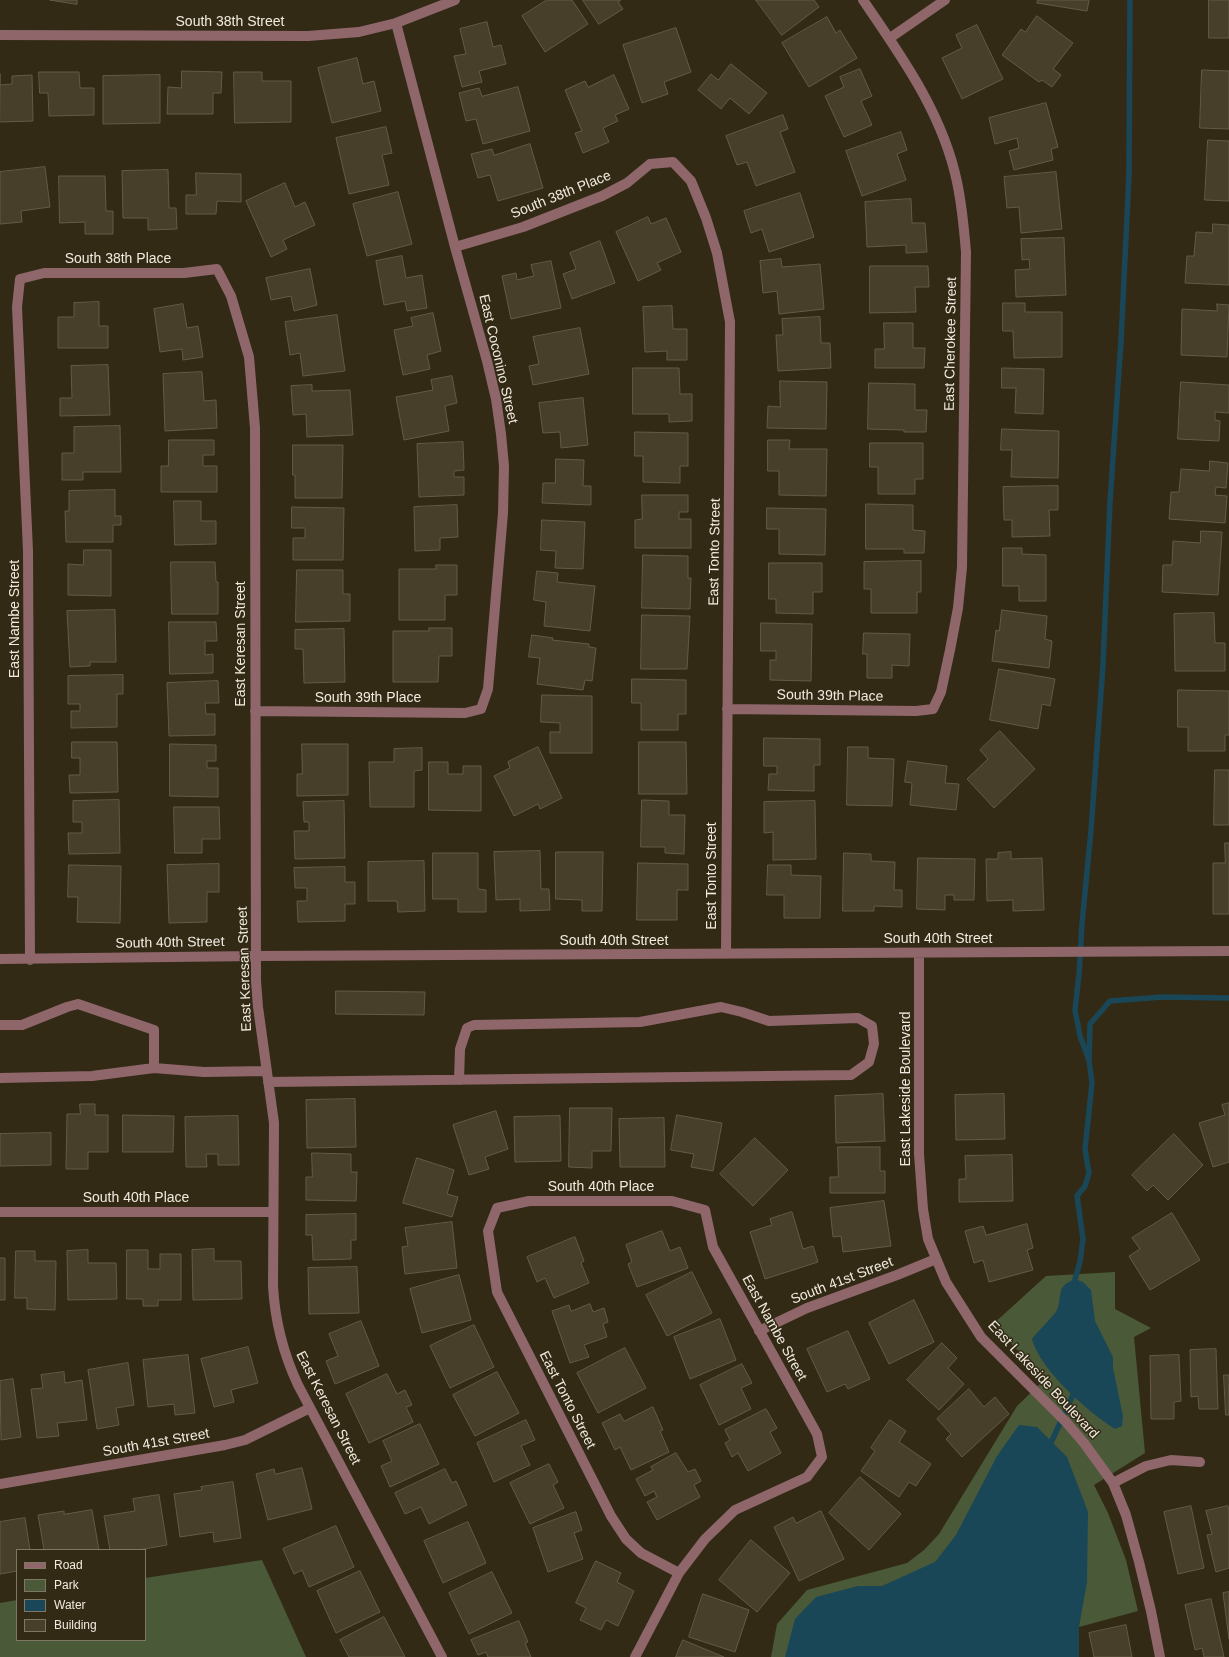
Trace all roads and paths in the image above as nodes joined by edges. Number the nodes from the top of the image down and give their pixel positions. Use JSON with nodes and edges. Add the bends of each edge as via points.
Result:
{"nodes":[{"id":1,"x":455,"y":0,"type":"edge"},
{"id":2,"x":863,"y":0,"type":"edge"},
{"id":3,"x":945,"y":0,"type":"edge"},
{"id":4,"x":396,"y":23,"type":"junction"},
{"id":5,"x":0,"y":35,"type":"edge"},
{"id":6,"x":890,"y":38,"type":"junction"},
{"id":7,"x":673,"y":162,"type":"joint"},
{"id":8,"x":455,"y":247,"type":"junction"},
{"id":9,"x":217,"y":269,"type":"joint"},
{"id":10,"x":20,"y":279,"type":"joint"},
{"id":11,"x":481,"y":709,"type":"joint"},
{"id":12,"x":727,"y":709,"type":"junction"},
{"id":13,"x":933,"y":709,"type":"joint"},
{"id":14,"x":255,"y":711,"type":"junction"},
{"id":15,"x":1229,"y":951,"type":"edge"},
{"id":16,"x":919,"y":953,"type":"junction"},
{"id":17,"x":726,"y":954,"type":"junction"},
{"id":18,"x":256,"y":956,"type":"junction"},
{"id":19,"x":0,"y":959,"type":"edge"},
{"id":20,"x":30,"y":960,"type":"junction"},
{"id":21,"x":0,"y":1025,"type":"edge"},
{"id":22,"x":154,"y":1068,"type":"junction"},
{"id":23,"x":267,"y":1071,"type":"junction"},
{"id":24,"x":0,"y":1078,"type":"edge"},
{"id":25,"x":459,"y":1080,"type":"junction"},
{"id":26,"x":268,"y":1082,"type":"junction"},
{"id":27,"x":497,"y":1208,"type":"joint"},
{"id":28,"x":705,"y":1210,"type":"joint"},
{"id":29,"x":0,"y":1212,"type":"edge"},
{"id":30,"x":273,"y":1212,"type":"junction"},
{"id":31,"x":936,"y":1259,"type":"junction"},
{"id":32,"x":759,"y":1331,"type":"junction"},
{"id":33,"x":310,"y":1408,"type":"junction"},
{"id":34,"x":1200,"y":1462,"type":"dead end"},
{"id":35,"x":1113,"y":1483,"type":"junction"},
{"id":36,"x":0,"y":1484,"type":"edge"},
{"id":37,"x":679,"y":1573,"type":"junction"},
{"id":38,"x":442,"y":1657,"type":"edge"},
{"id":39,"x":635,"y":1657,"type":"edge"},
{"id":40,"x":1160,"y":1657,"type":"edge"}],
"edges":[{"from":1,"to":4,"type":"street","name":"South 38th Street"},
{"from":2,"to":6,"type":"street","name":"East Cherokee Street"},
{"from":3,"to":6,"type":"street"},
{"from":4,"to":5,"type":"street","name":"South 38th Street","via":[[359,32],[308,36]]},
{"from":4,"to":8,"type":"street","name":"East Coconino Street"},
{"from":6,"to":13,"type":"street","name":"East Cherokee Street","via":[[930,105],[943,138],[957,181],[966,252],[962,567],[950,650],[941,692]]},
{"from":7,"to":8,"type":"street","name":"South 38th Place","via":[[650,164],[627,183],[602,196],[523,227]]},
{"from":7,"to":12,"type":"street","name":"East Tonto Street","via":[[691,182],[706,218],[717,253],[730,322]]},
{"from":8,"to":11,"type":"street","name":"East Coconino Street","via":[[494,392],[504,466],[503,513],[488,689]]},
{"from":9,"to":10,"type":"street","name":"South 38th Place","via":[[184,273],[44,273]]},
{"from":9,"to":14,"type":"street","name":"East Keresan Street","via":[[231,296],[248,357],[256,428]]},
{"from":10,"to":20,"type":"street","name":"East Nambe Street","via":[[17,307],[28,551]]},
{"from":11,"to":14,"type":"street","name":"South 39th Place","via":[[464,713]]},
{"from":12,"to":13,"type":"street","name":"South 39th Place"},
{"from":12,"to":17,"type":"street","name":"East Tonto Street"},
{"from":14,"to":18,"type":"street","name":"East Keresan Street"},
{"from":15,"to":16,"type":"street","name":"South 40th Street"},
{"from":16,"to":17,"type":"street","name":"South 40th Street"},
{"from":16,"to":31,"type":"street","name":"East Lakeside Boulevard","via":[[919,1154],[923,1209],[928,1239]]},
{"from":17,"to":18,"type":"street","name":"South 40th Street"},
{"from":18,"to":20,"type":"street","name":"South 40th Street"},
{"from":18,"to":23,"type":"street","name":"East Keresan Street","via":[[258,1007]]},
{"from":19,"to":20,"type":"street","name":"South 40th Street"},
{"from":21,"to":22,"type":"street","via":[[22,1025],[78,1004],[154,1030]]},
{"from":22,"to":23,"type":"street","via":[[204,1072]]},
{"from":22,"to":24,"type":"street","via":[[92,1076]]},
{"from":23,"to":26,"type":"street","name":"East Keresan Street"},
{"from":25,"to":25,"type":"street","via":[[851,1075],[869,1062],[874,1044],[872,1026],[858,1018],[769,1021],[721,1007],[640,1022],[474,1025],[467,1028],[460,1049]]},
{"from":25,"to":26,"type":"street"},
{"from":26,"to":30,"type":"street","name":"East Keresan Street","via":[[274,1123]]},
{"from":27,"to":28,"type":"street","name":"South 40th Place","via":[[529,1202],[672,1201]]},
{"from":27,"to":37,"type":"street","name":"East Tonto Street","via":[[488,1231],[497,1292],[514,1329],[611,1516],[626,1539],[641,1553]]},
{"from":28,"to":32,"type":"street","name":"East Nambe Street","via":[[713,1247]]},
{"from":29,"to":30,"type":"street","name":"South 40th Place"},
{"from":30,"to":33,"type":"street","name":"East Keresan Street","via":[[274,1312],[289,1366]]},
{"from":31,"to":32,"type":"street","name":"South 41st Street","via":[[807,1308]]},
{"from":31,"to":35,"type":"street","name":"East Lakeside Boulevard","via":[[946,1282],[981,1337],[1066,1422]]},
{"from":32,"to":37,"type":"street","name":"East Nambe Street","via":[[816,1434],[822,1457],[807,1477],[735,1510],[705,1539]]},
{"from":33,"to":36,"type":"street","name":"South 41st Street","via":[[245,1440],[225,1445]]},
{"from":33,"to":38,"type":"street","name":"East Keresan Street"},
{"from":34,"to":35,"type":"street","via":[[1171,1460],[1146,1466]]},
{"from":35,"to":40,"type":"street","name":"East Lakeside Boulevard","via":[[1126,1515],[1139,1562],[1152,1611]]},
{"from":37,"to":39,"type":"street"}]}
